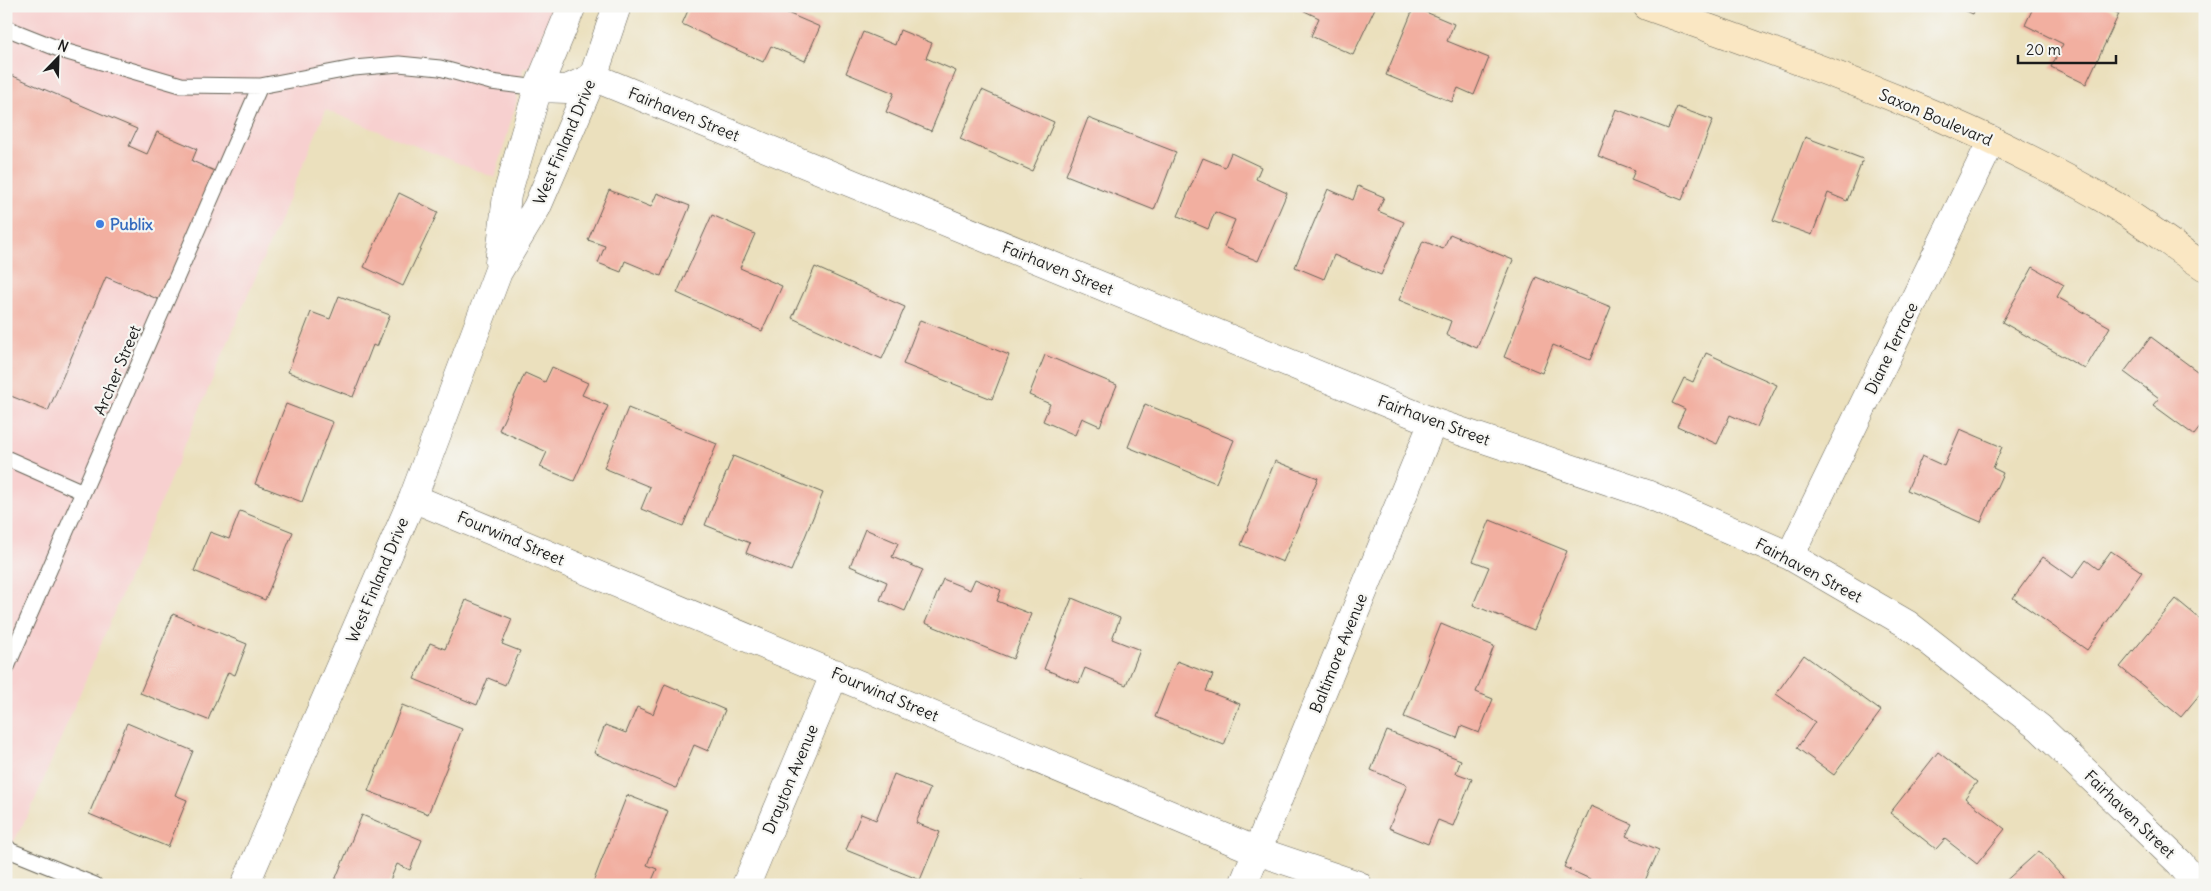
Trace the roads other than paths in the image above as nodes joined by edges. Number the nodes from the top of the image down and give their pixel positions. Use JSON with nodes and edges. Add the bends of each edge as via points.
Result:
{"nodes":[{"id":1,"x":572,"y":6,"type":"edge"},
{"id":2,"x":617,"y":6,"type":"edge"},
{"id":3,"x":1648,"y":6,"type":"edge"},
{"id":4,"x":6,"y":28,"type":"edge"},
{"id":5,"x":593,"y":77,"type":"junction"},
{"id":6,"x":260,"y":86,"type":"junction"},
{"id":7,"x":538,"y":88,"type":"junction"},
{"id":8,"x":1992,"y":140,"type":"junction"},
{"id":9,"x":2205,"y":267,"type":"edge"},
{"id":10,"x":498,"y":272,"type":"junction"},
{"id":11,"x":1432,"y":422,"type":"junction"},
{"id":12,"x":6,"y":458,"type":"edge"},
{"id":13,"x":83,"y":492,"type":"junction"},
{"id":14,"x":413,"y":498,"type":"junction"},
{"id":15,"x":1790,"y":556,"type":"junction"},
{"id":16,"x":6,"y":669,"type":"edge"},
{"id":17,"x":835,"y":673,"type":"junction"},
{"id":18,"x":6,"y":846,"type":"edge"},
{"id":19,"x":1257,"y":852,"type":"junction"},
{"id":20,"x":95,"y":885,"type":"edge"},
{"id":21,"x":245,"y":885,"type":"edge"},
{"id":22,"x":746,"y":885,"type":"edge"},
{"id":23,"x":1243,"y":885,"type":"edge"},
{"id":24,"x":1358,"y":885,"type":"edge"},
{"id":25,"x":2198,"y":885,"type":"edge"}],
"edges":[{"from":1,"to":7,"type":"street","name":"West Finland Drive"},
{"from":2,"to":5,"type":"street","name":"West Finland Drive"},
{"from":3,"to":8,"type":"main road","name":"Saxon Boulevard","via":[[1840,75]]},
{"from":4,"to":6,"type":"lane","via":[[64,52],[181,85]]},
{"from":5,"to":7,"type":"street","via":[[567,90]]},
{"from":5,"to":10,"type":"street","name":"West Finland Drive","via":[[537,207]]},
{"from":5,"to":11,"type":"street","name":"Fairhaven Street"},
{"from":6,"to":7,"type":"lane","via":[[354,68],[399,64],[440,68],[491,82]]},
{"from":6,"to":13,"type":"lane","name":"Archer Street"},
{"from":7,"to":10,"type":"street","name":"West Finland Drive","via":[[507,195]]},
{"from":8,"to":9,"type":"main road","name":"Saxon Boulevard","via":[[2115,205]]},
{"from":8,"to":15,"type":"street","name":"Diane Terrace"},
{"from":10,"to":14,"type":"street","name":"West Finland Drive"},
{"from":11,"to":15,"type":"street","name":"Fairhaven Street","via":[[1647,494]]},
{"from":11,"to":19,"type":"street","name":"Baltimore Avenue"},
{"from":12,"to":13,"type":"lane"},
{"from":13,"to":16,"type":"lane","name":"Archer Street"},
{"from":14,"to":17,"type":"street","name":"Fourwind Street"},
{"from":14,"to":21,"type":"street","name":"West Finland Drive"},
{"from":15,"to":25,"type":"street","name":"Fairhaven Street","via":[[1907,624],[2040,728],[2180,863]]},
{"from":17,"to":19,"type":"street","name":"Fourwind Street"},
{"from":17,"to":22,"type":"street","name":"Drayton Avenue"},
{"from":18,"to":20,"type":"lane","via":[[11,851]]},
{"from":19,"to":23,"type":"street","name":"Baltimore Avenue"},
{"from":19,"to":24,"type":"street","name":"Fourwind Street"}]}
